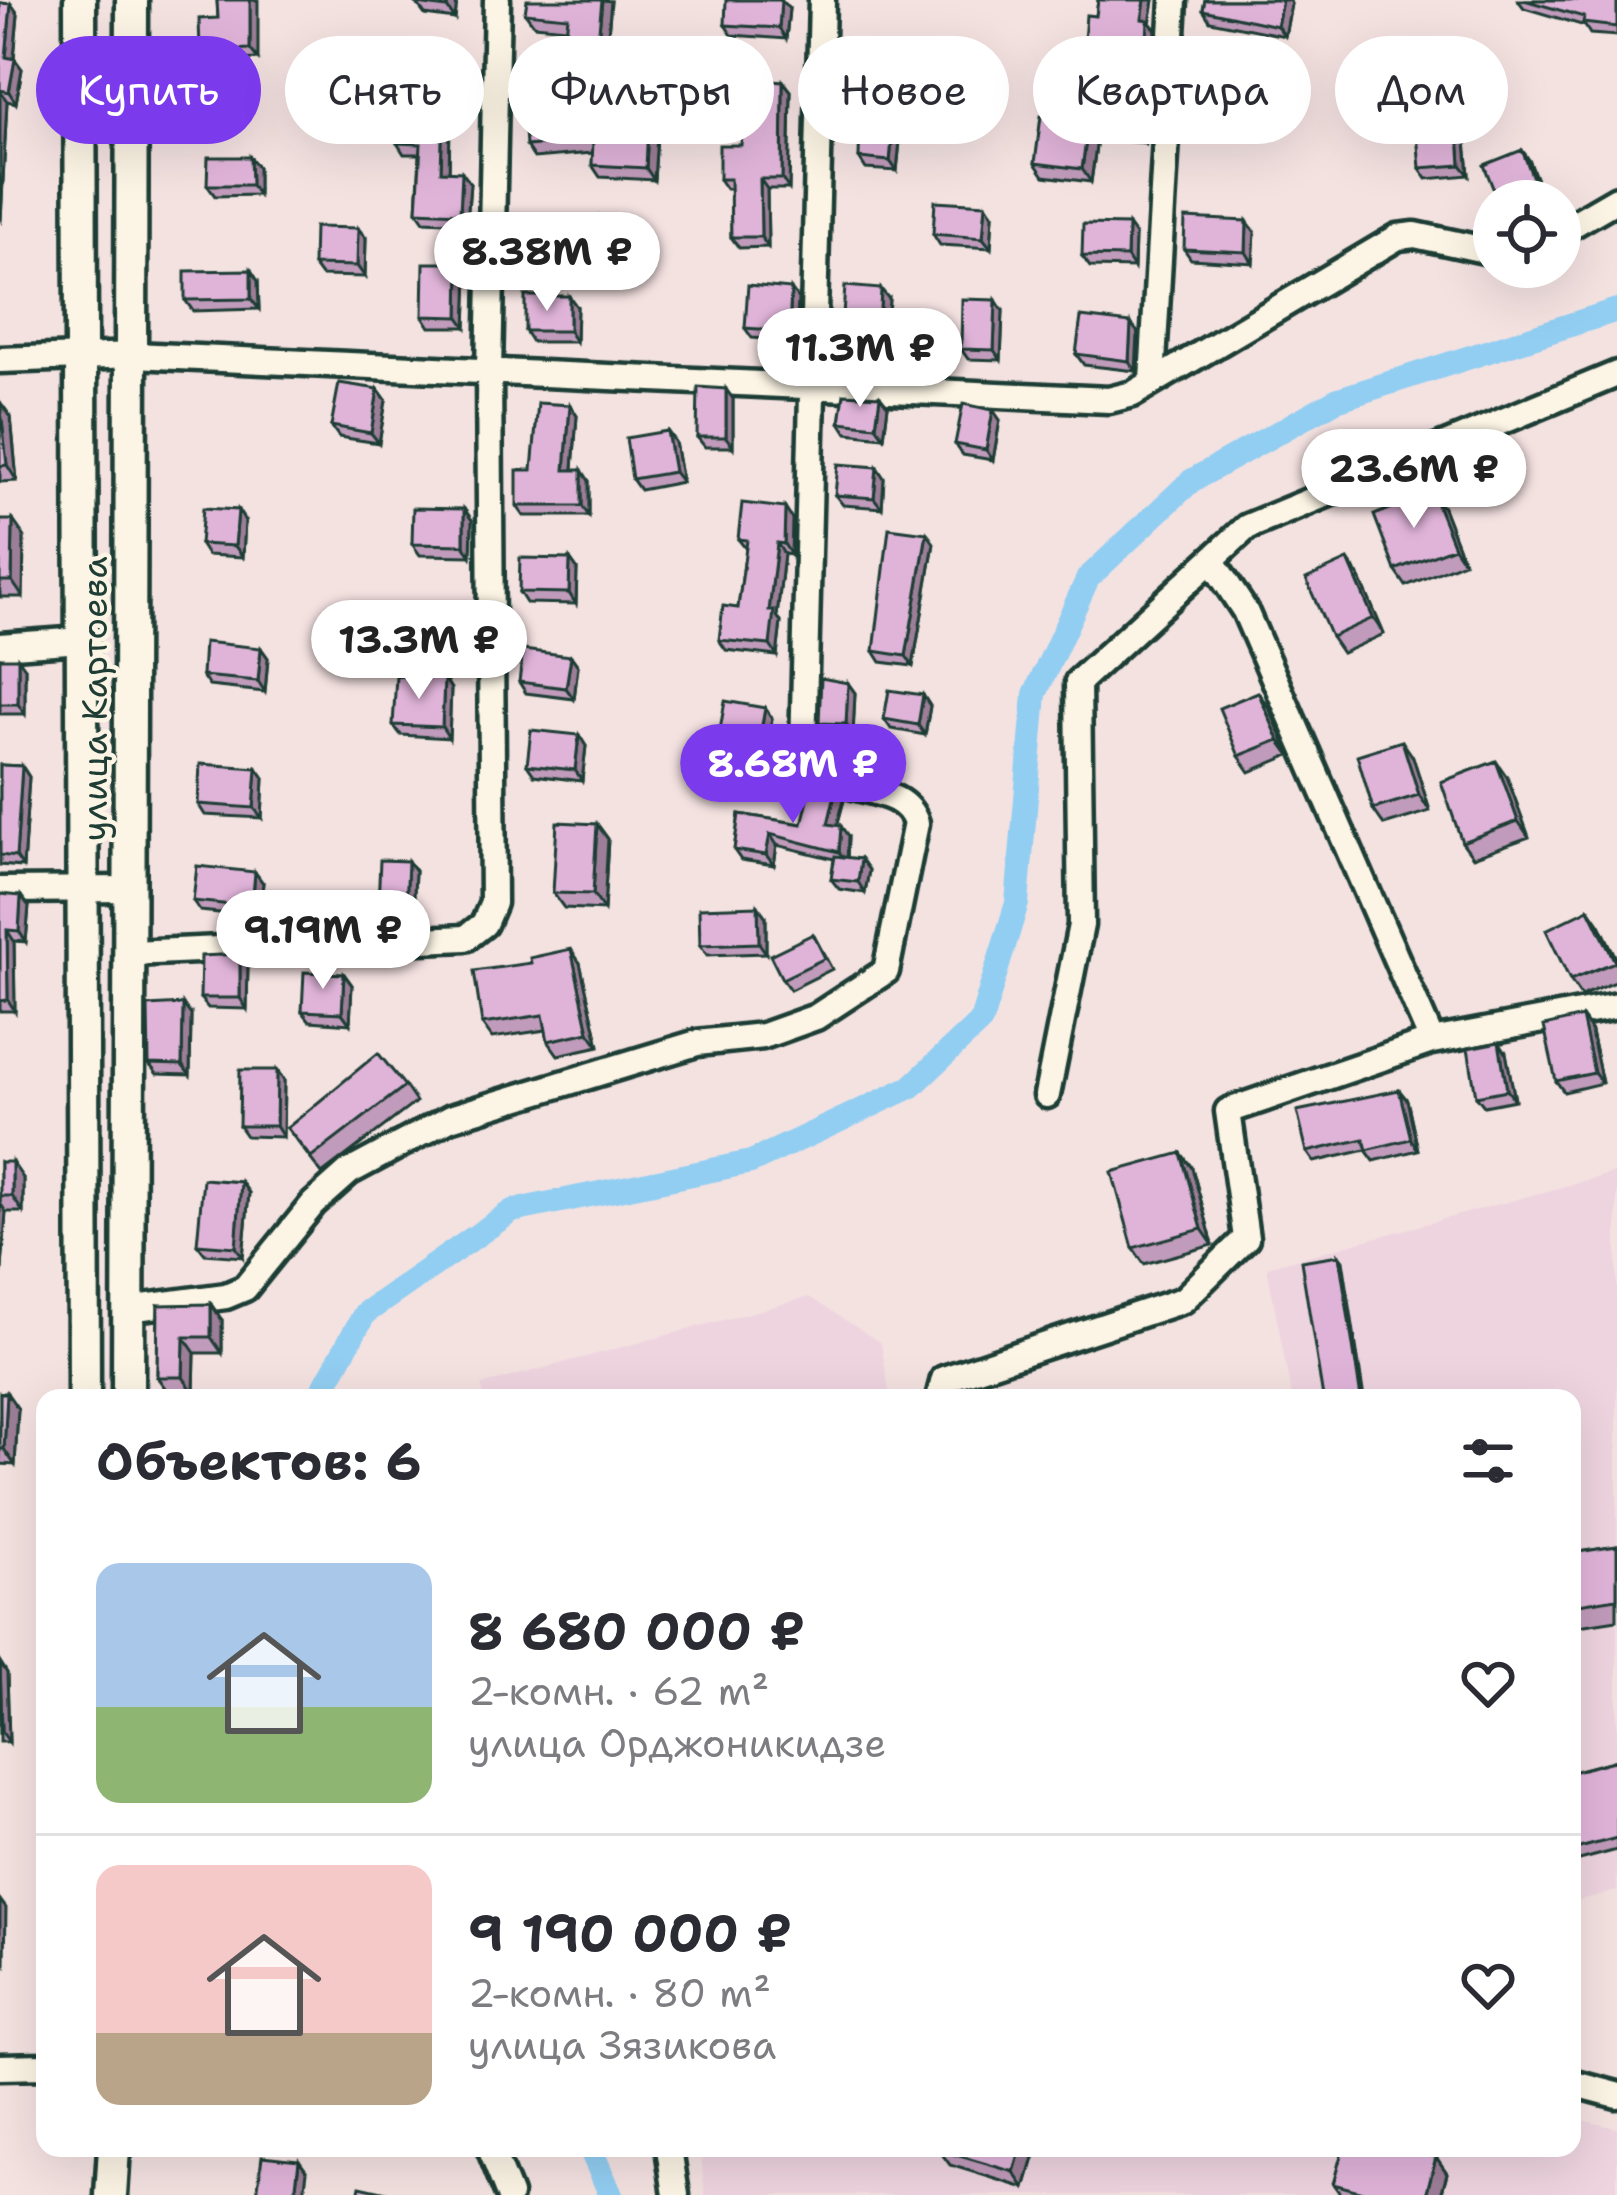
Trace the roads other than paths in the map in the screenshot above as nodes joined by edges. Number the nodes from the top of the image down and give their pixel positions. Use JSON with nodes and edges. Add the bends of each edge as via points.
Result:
{"nodes":[{"id":1,"x":80,"y":0,"type":"edge"},
{"id":2,"x":132,"y":0,"type":"edge"},
{"id":3,"x":497,"y":0,"type":"edge"},
{"id":4,"x":821,"y":0,"type":"edge"},
{"id":5,"x":1174,"y":0,"type":"edge"},
{"id":6,"x":1617,"y":200,"type":"edge"},
{"id":7,"x":1581,"y":220,"type":"edge"},
{"id":8,"x":1473,"y":247,"type":"edge"},
{"id":9,"x":134,"y":355,"type":"junction"},
{"id":10,"x":82,"y":358,"type":"junction"},
{"id":11,"x":0,"y":360,"type":"edge"},
{"id":12,"x":489,"y":371,"type":"junction"},
{"id":13,"x":1617,"y":374,"type":"edge"},
{"id":14,"x":1152,"y":380,"type":"junction"},
{"id":15,"x":812,"y":382,"type":"junction"},
{"id":16,"x":1212,"y":561,"type":"junction"},
{"id":17,"x":81,"y":640,"type":"junction"},
{"id":18,"x":0,"y":646,"type":"edge"},
{"id":19,"x":132,"y":889,"type":"junction"},
{"id":20,"x":0,"y":890,"type":"edge"},
{"id":21,"x":82,"y":891,"type":"junction"},
{"id":22,"x":132,"y":953,"type":"junction"},
{"id":23,"x":1617,"y":1006,"type":"edge"},
{"id":24,"x":1432,"y":1041,"type":"junction"},
{"id":25,"x":1047,"y":1095,"type":"dead end"},
{"id":26,"x":128,"y":1310,"type":"junction"},
{"id":27,"x":84,"y":1389,"type":"edge"},
{"id":28,"x":128,"y":1389,"type":"edge"},
{"id":29,"x":941,"y":1389,"type":"edge"},
{"id":30,"x":36,"y":2066,"type":"edge"},
{"id":31,"x":0,"y":2067,"type":"edge"},
{"id":32,"x":1581,"y":2086,"type":"edge"},
{"id":33,"x":1617,"y":2095,"type":"edge"},
{"id":34,"x":113,"y":2157,"type":"edge"},
{"id":35,"x":494,"y":2157,"type":"edge"},
{"id":36,"x":670,"y":2157,"type":"edge"},
{"id":37,"x":111,"y":2195,"type":"edge"},
{"id":38,"x":509,"y":2195,"type":"edge"},
{"id":39,"x":676,"y":2195,"type":"edge"}],
"edges":[{"from":1,"to":10,"type":"main road","name":"улица Картоева"},
{"from":2,"to":9,"type":"main road","name":"улица Картоева"},
{"from":3,"to":12,"type":"street"},
{"from":4,"to":15,"type":"street"},
{"from":5,"to":14,"type":"street"},
{"from":6,"to":7,"type":"street"},
{"from":8,"to":14,"type":"street","via":[[1398,237]]},
{"from":9,"to":10,"type":"street"},
{"from":9,"to":12,"type":"street"},
{"from":9,"to":19,"type":"main road","name":"улица Картоева"},
{"from":10,"to":11,"type":"street"},
{"from":10,"to":17,"type":"main road","name":"улица Картоева"},
{"from":12,"to":15,"type":"street"},
{"from":12,"to":22,"type":"street","via":[[493,903],[484,924],[466,938]]},
{"from":13,"to":16,"type":"street","via":[[1247,527]]},
{"from":14,"to":15,"type":"street","via":[[1109,400]]},
{"from":15,"to":26,"type":"street","via":[[803,750],[813,771],[830,781],[912,809],[916,823],[886,971],[817,1017],[763,1036],[697,1043],[450,1118],[349,1172],[245,1288]]},
{"from":16,"to":24,"type":"street","via":[[1245,611]]},
{"from":16,"to":25,"type":"street","via":[[1078,682],[1081,926]]},
{"from":17,"to":18,"type":"street"},
{"from":17,"to":21,"type":"main road","name":"улица Картоева"},
{"from":19,"to":21,"type":"street"},
{"from":19,"to":22,"type":"main road","name":"улица Картоева"},
{"from":20,"to":21,"type":"street"},
{"from":21,"to":27,"type":"main road","name":"улица Картоева"},
{"from":22,"to":26,"type":"main road","name":"улица Картоева"},
{"from":23,"to":24,"type":"street"},
{"from":24,"to":29,"type":"street","via":[[1228,1112],[1246,1238],[1183,1300],[944,1379]]},
{"from":26,"to":28,"type":"main road","name":"улица Картоева"},
{"from":30,"to":31,"type":"street"},
{"from":32,"to":33,"type":"street"},
{"from":34,"to":37,"type":"main road"},
{"from":35,"to":38,"type":"street"},
{"from":36,"to":39,"type":"street"}]}
